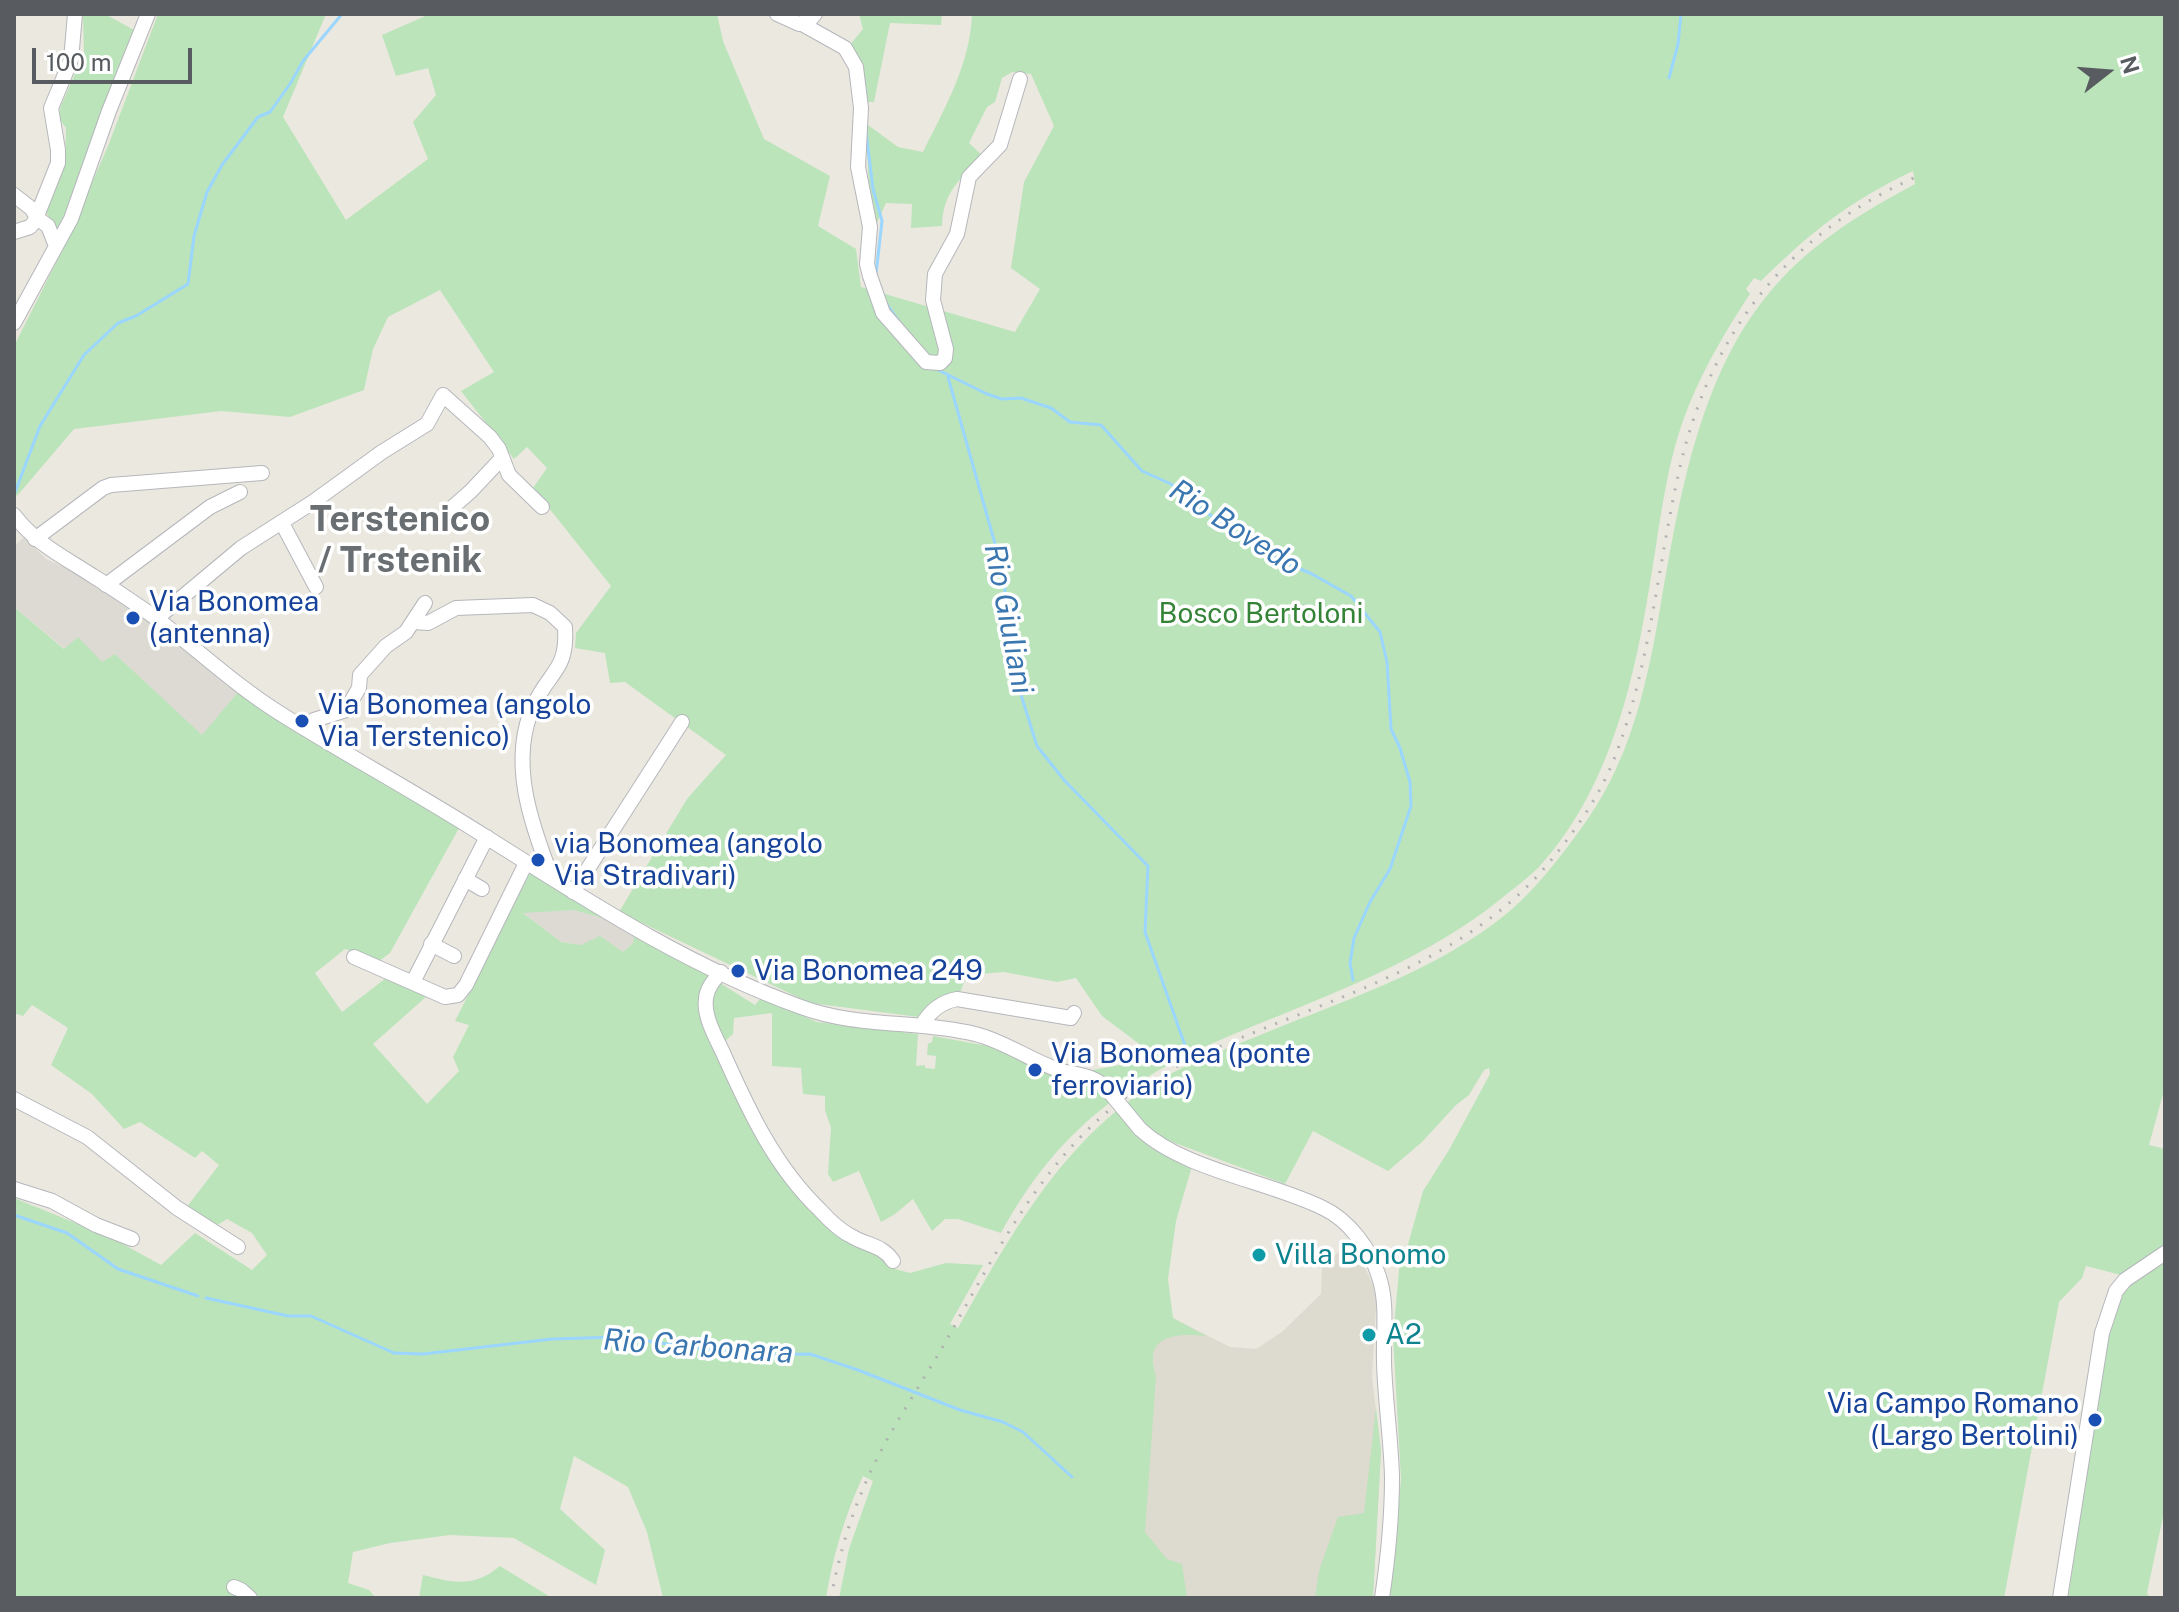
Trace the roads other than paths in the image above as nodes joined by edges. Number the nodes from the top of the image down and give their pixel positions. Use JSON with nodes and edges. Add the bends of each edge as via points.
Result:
{"nodes":[{"id":1,"x":75,"y":14,"type":"edge"},
{"id":2,"x":148,"y":14,"type":"edge"},
{"id":3,"x":777,"y":14,"type":"edge"},
{"id":4,"x":815,"y":14,"type":"edge"},
{"id":5,"x":802,"y":24,"type":"junction"},
{"id":6,"x":1020,"y":79,"type":"dead end"},
{"id":7,"x":14,"y":195,"type":"edge"},
{"id":8,"x":37,"y":218,"type":"junction"},
{"id":9,"x":14,"y":232,"type":"edge"},
{"id":10,"x":56,"y":246,"type":"junction"},
{"id":11,"x":14,"y":323,"type":"edge"},
{"id":12,"x":502,"y":458,"type":"junction"},
{"id":13,"x":262,"y":473,"type":"dead end"},
{"id":14,"x":240,"y":492,"type":"dead end"},
{"id":15,"x":542,"y":507,"type":"dead end"},
{"id":16,"x":446,"y":513,"type":"dead end"},
{"id":17,"x":14,"y":515,"type":"edge"},
{"id":18,"x":282,"y":523,"type":"junction"},
{"id":19,"x":35,"y":539,"type":"junction"},
{"id":20,"x":106,"y":585,"type":"junction"},
{"id":21,"x":316,"y":587,"type":"dead end"},
{"id":22,"x":425,"y":603,"type":"dead end"},
{"id":23,"x":156,"y":619,"type":"junction"},
{"id":24,"x":414,"y":622,"type":"junction"},
{"id":25,"x":682,"y":722,"type":"dead end"},
{"id":26,"x":305,"y":727,"type":"junction"},
{"id":27,"x":487,"y":837,"type":"junction"},
{"id":28,"x":526,"y":863,"type":"junction"},
{"id":29,"x":552,"y":878,"type":"junction"},
{"id":30,"x":465,"y":879,"type":"junction"},
{"id":31,"x":482,"y":889,"type":"dead end"},
{"id":32,"x":573,"y":892,"type":"junction"},
{"id":33,"x":431,"y":944,"type":"junction"},
{"id":34,"x":454,"y":956,"type":"dead end"},
{"id":35,"x":354,"y":957,"type":"dead end"},
{"id":36,"x":721,"y":972,"type":"junction"},
{"id":37,"x":413,"y":982,"type":"junction"},
{"id":38,"x":1074,"y":1013,"type":"dead end"},
{"id":39,"x":922,"y":1025,"type":"junction"},
{"id":40,"x":14,"y":1099,"type":"edge"},
{"id":41,"x":14,"y":1189,"type":"edge"},
{"id":42,"x":132,"y":1239,"type":"dead end"},
{"id":43,"x":238,"y":1247,"type":"dead end"},
{"id":44,"x":2165,"y":1253,"type":"edge"},
{"id":45,"x":893,"y":1261,"type":"dead end"},
{"id":46,"x":234,"y":1587,"type":"dead end"},
{"id":47,"x":250,"y":1598,"type":"edge"},
{"id":48,"x":1382,"y":1598,"type":"edge"},
{"id":49,"x":2060,"y":1598,"type":"edge"}],
"edges":[{"from":1,"to":8,"type":"street","via":[[71,60],[51,108],[58,163]]},
{"from":2,"to":10,"type":"street","via":[[75,210]]},
{"from":3,"to":5,"type":"street"},
{"from":4,"to":5,"type":"street"},
{"from":5,"to":6,"type":"street","via":[[845,48],[856,67],[861,108],[858,167],[870,227],[867,264],[883,313],[926,362],[940,363],[946,349],[933,300],[935,274],[957,234],[969,177],[1000,145]]},
{"from":7,"to":8,"type":"street"},
{"from":8,"to":9,"type":"street","via":[[30,227]]},
{"from":8,"to":10,"type":"street","via":[[48,226]]},
{"from":10,"to":11,"type":"street"},
{"from":12,"to":15,"type":"street","via":[[509,475]]},
{"from":12,"to":16,"type":"street"},
{"from":12,"to":18,"type":"street","via":[[490,437],[443,395],[427,424]]},
{"from":13,"to":19,"type":"street","via":[[111,485]]},
{"from":14,"to":20,"type":"street","via":[[210,507]]},
{"from":17,"to":19,"type":"street"},
{"from":18,"to":21,"type":"street"},
{"from":18,"to":23,"type":"street","via":[[241,548]]},
{"from":19,"to":20,"type":"street"},
{"from":20,"to":23,"type":"street"},
{"from":22,"to":24,"type":"street"},
{"from":23,"to":26,"type":"street","via":[[231,679]]},
{"from":24,"to":26,"type":"street","via":[[360,675],[346,710]]},
{"from":24,"to":29,"type":"street","via":[[428,623],[456,608],[533,605],[565,627],[562,664],[535,703],[521,743],[530,810]]},
{"from":25,"to":32,"type":"street"},
{"from":26,"to":27,"type":"street"},
{"from":27,"to":28,"type":"street"},
{"from":27,"to":30,"type":"street"},
{"from":28,"to":29,"type":"street"},
{"from":28,"to":37,"type":"street","via":[[458,995],[445,997]]},
{"from":29,"to":32,"type":"street"},
{"from":30,"to":31,"type":"street"},
{"from":30,"to":33,"type":"street"},
{"from":32,"to":36,"type":"street"},
{"from":33,"to":34,"type":"street"},
{"from":33,"to":37,"type":"street"},
{"from":35,"to":37,"type":"street"},
{"from":36,"to":39,"type":"street","via":[[764,994],[826,1015]]},
{"from":36,"to":45,"type":"street","via":[[709,987],[705,1008],[766,1143],[818,1209],[853,1237],[877,1245]]},
{"from":38,"to":39,"type":"street","via":[[1071,1018],[957,999],[935,1009]]},
{"from":39,"to":48,"type":"street","bridge":true,"via":[[976,1034],[1053,1068],[1099,1080],[1162,1147],[1332,1213],[1369,1253],[1383,1295],[1391,1452]]},
{"from":40,"to":43,"type":"street","via":[[87,1137],[177,1208]]},
{"from":41,"to":42,"type":"street"},
{"from":44,"to":49,"type":"street","via":[[2116,1291],[2102,1333]]},
{"from":46,"to":47,"type":"street"}]}
